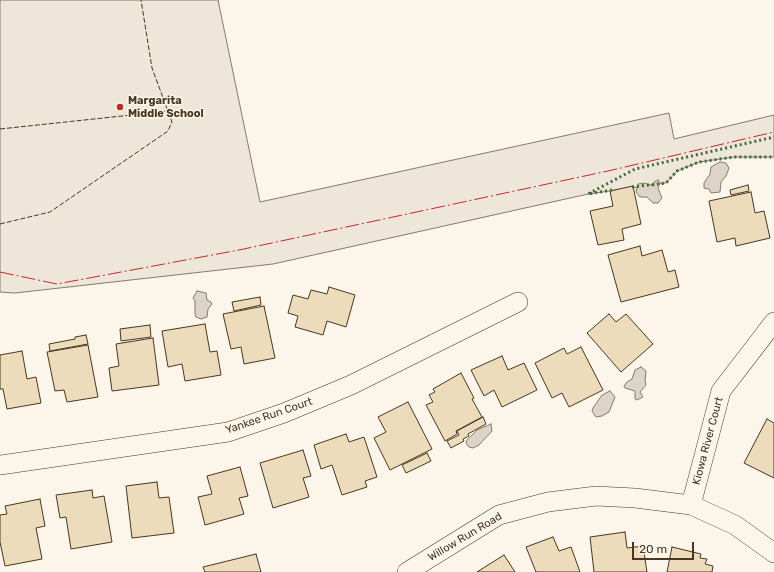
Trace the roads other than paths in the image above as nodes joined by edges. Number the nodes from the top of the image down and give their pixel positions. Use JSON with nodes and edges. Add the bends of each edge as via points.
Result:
{"nodes":[{"id":1,"x":518,"y":302,"type":"dead end"},
{"id":2,"x":774,"y":322,"type":"edge"},
{"id":3,"x":0,"y":465,"type":"edge"},
{"id":4,"x":691,"y":505,"type":"junction"},
{"id":5,"x":774,"y":553,"type":"edge"},
{"id":6,"x":407,"y":572,"type":"edge"}],
"edges":[{"from":1,"to":3,"type":"street","name":"Yankee Run Court","via":[[351,385],[284,413],[228,432]]},
{"from":2,"to":4,"type":"street","name":"Kiowa River Court","via":[[721,391]]},
{"from":4,"to":5,"type":"street","name":"Willow Run Road","via":[[735,525]]},
{"from":4,"to":6,"type":"street","name":"Willow Run Road","via":[[596,496],[548,502],[500,515]]}]}
